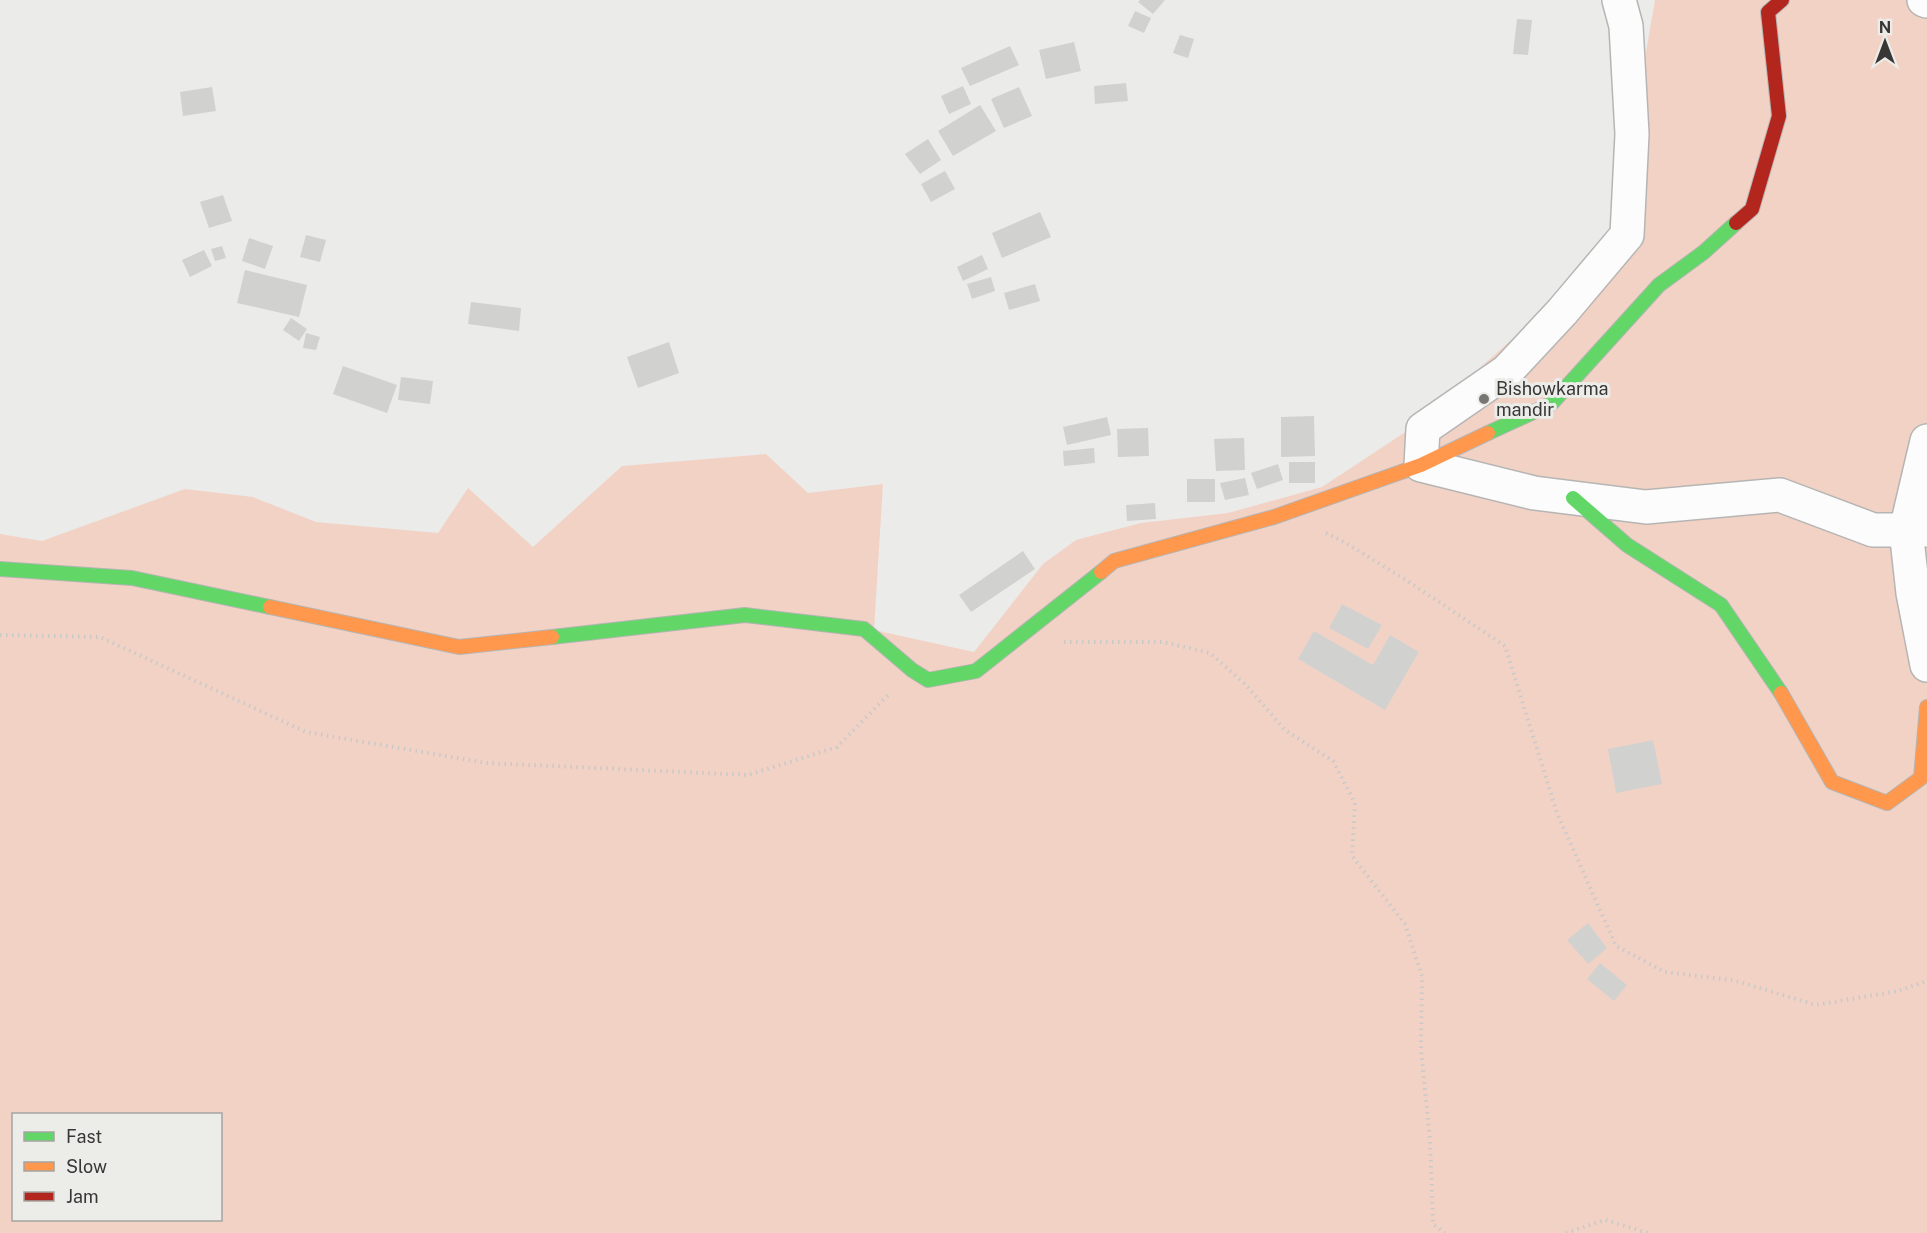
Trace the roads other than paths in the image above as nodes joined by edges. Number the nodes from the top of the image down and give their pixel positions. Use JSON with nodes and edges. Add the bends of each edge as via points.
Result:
{"nodes":[{"id":1,"x":1619,"y":0,"type":"edge"},
{"id":2,"x":1782,"y":0,"type":"edge"},
{"id":3,"x":1927,"y":441,"type":"edge"},
{"id":4,"x":1421,"y":465,"type":"junction"},
{"id":5,"x":1573,"y":498,"type":"junction"},
{"id":6,"x":1916,"y":530,"type":"edge"},
{"id":7,"x":0,"y":569,"type":"edge"},
{"id":8,"x":1927,"y":665,"type":"edge"},
{"id":9,"x":1927,"y":706,"type":"edge"}],
"edges":[{"from":1,"to":4,"type":"street","via":[[1626,26],[1632,134],[1627,235],[1507,371],[1423,429]]},
{"from":2,"to":4,"type":"street","via":[[1768,12],[1779,116],[1752,209],[1659,285],[1551,404]]},
{"from":3,"to":6,"type":"street"},
{"from":4,"to":5,"type":"street","via":[[1534,493]]},
{"from":4,"to":7,"type":"street","via":[[1274,517],[1114,561],[976,672],[928,681],[864,629],[745,615],[459,647],[132,578]]},
{"from":5,"to":6,"type":"street","via":[[1646,507],[1780,495],[1874,530]]},
{"from":5,"to":9,"type":"street","via":[[1627,545],[1721,605],[1791,709],[1832,782],[1887,803],[1921,778]]},
{"from":6,"to":8,"type":"street","via":[[1913,593]]}]}
